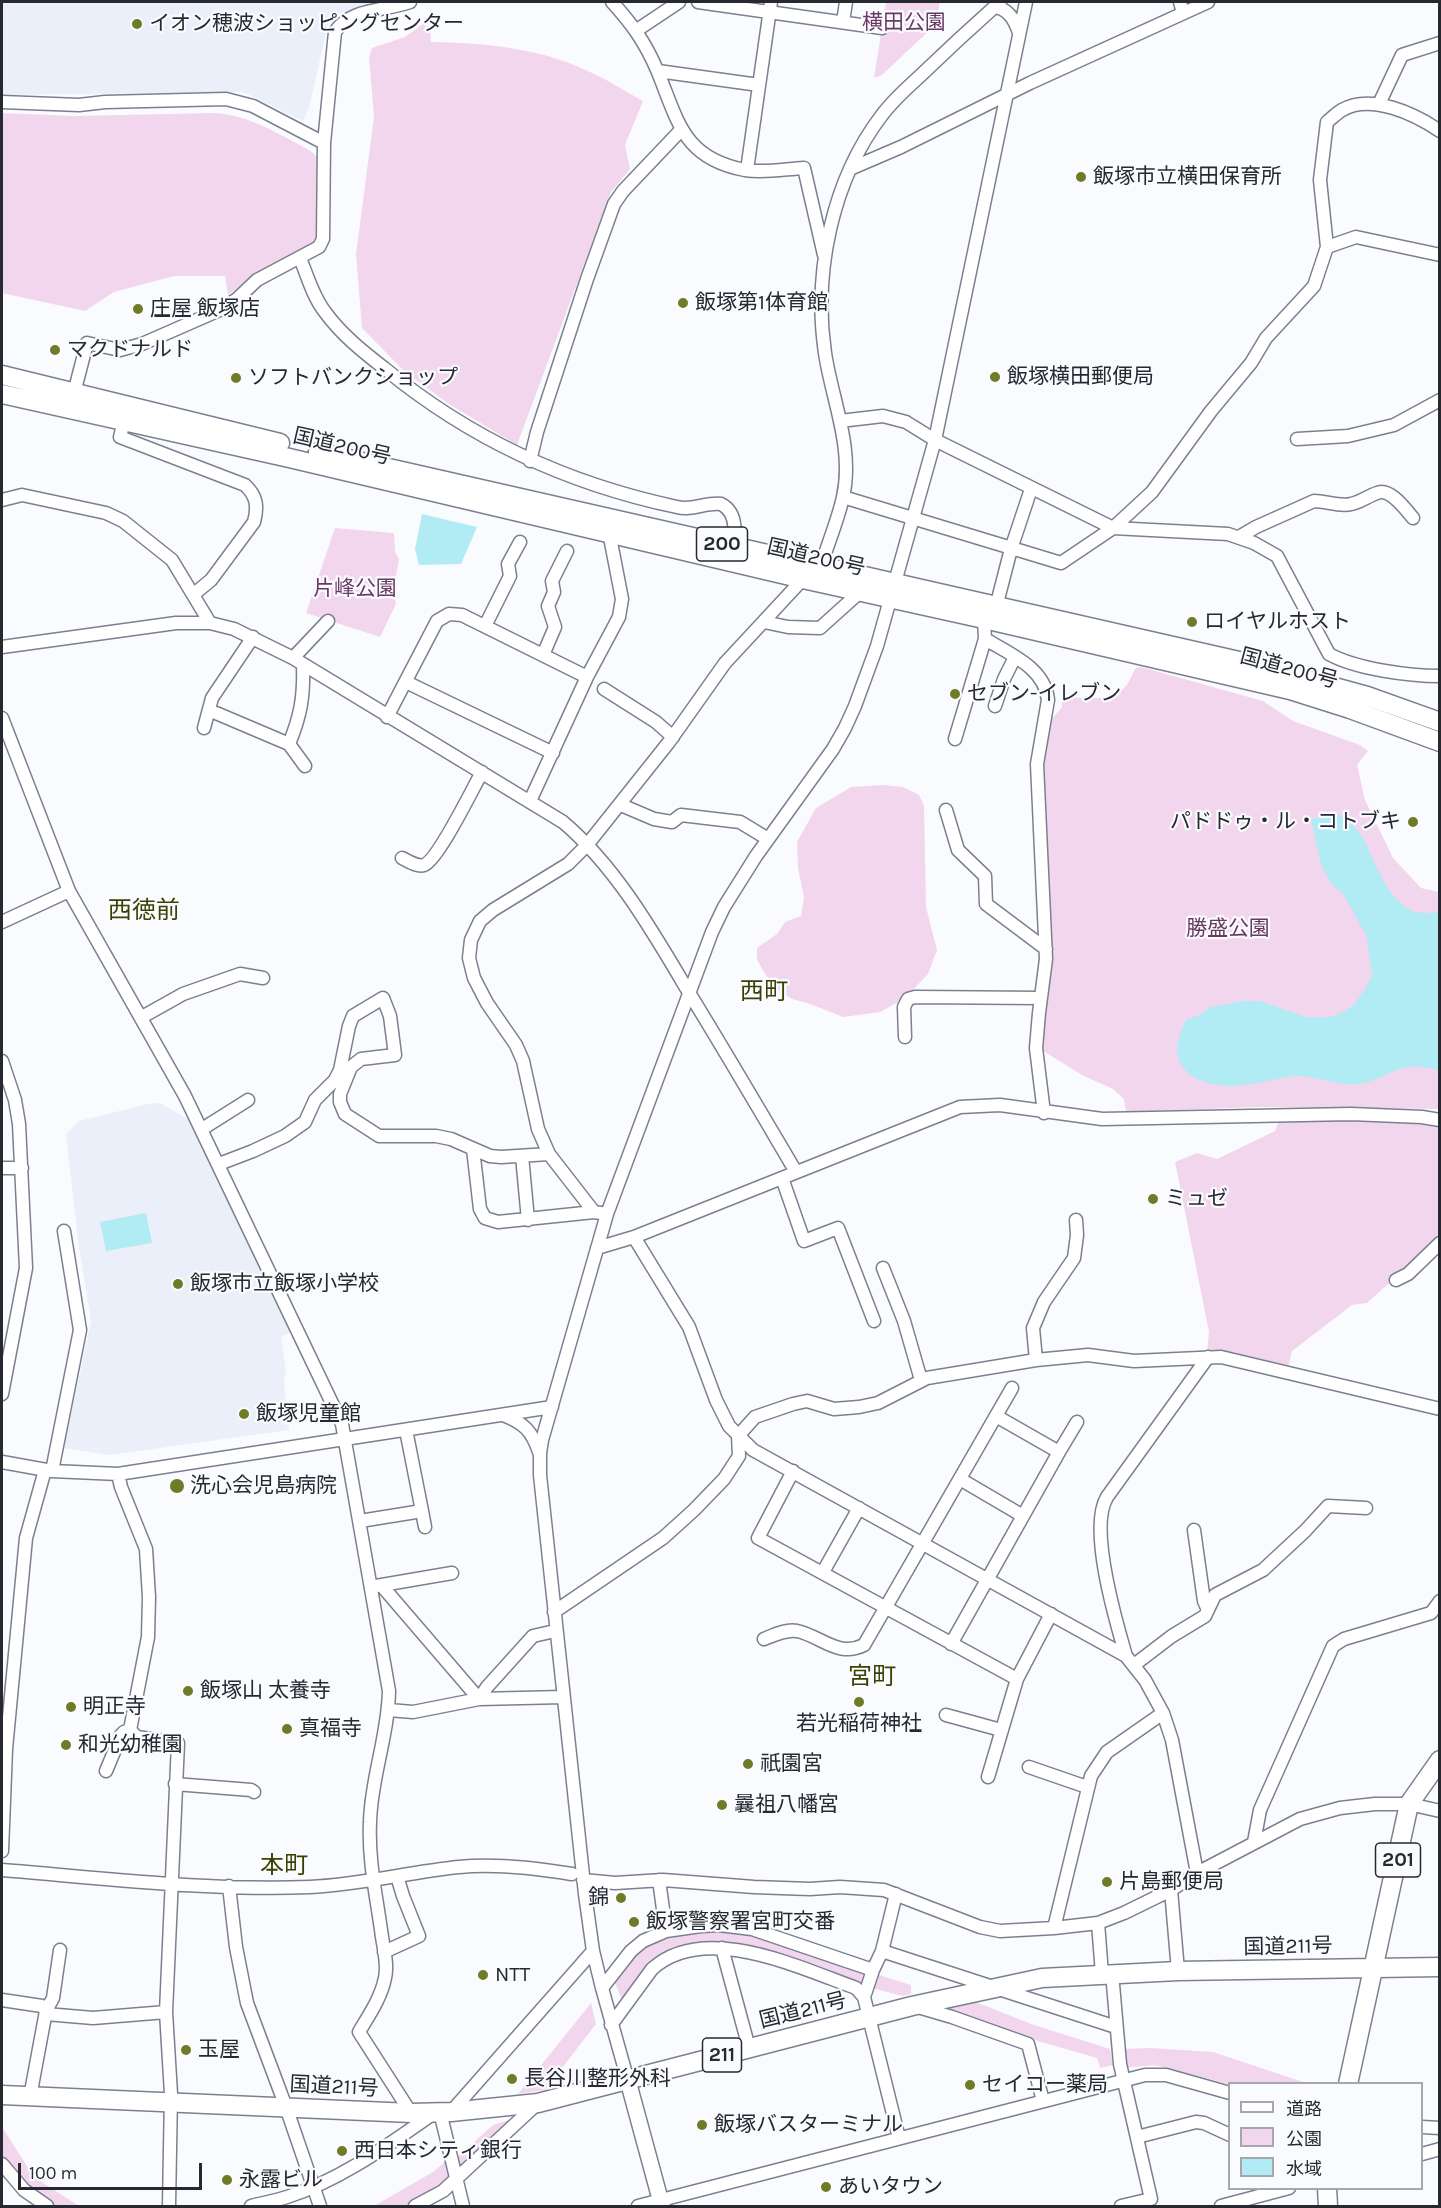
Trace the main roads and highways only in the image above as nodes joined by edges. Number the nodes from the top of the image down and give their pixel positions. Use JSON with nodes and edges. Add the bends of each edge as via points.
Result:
{"nodes":[{"id":1,"x":2,"y":375,"type":"edge"},
{"id":2,"x":2,"y":394,"type":"edge"},
{"id":3,"x":732,"y":553,"type":"junction"},
{"id":4,"x":892,"y":590,"type":"junction"},
{"id":5,"x":1238,"y":669,"type":"junction"},
{"id":6,"x":1440,"y":709,"type":"edge"},
{"id":7,"x":1440,"y":722,"type":"edge"},
{"id":8,"x":1439,"y":749,"type":"edge"},
{"id":9,"x":1440,"y":1760,"type":"edge"},
{"id":10,"x":1440,"y":1967,"type":"edge"},
{"id":11,"x":1374,"y":1969,"type":"junction"},
{"id":12,"x":628,"y":2081,"type":"junction"},
{"id":13,"x":1348,"y":2082,"type":"edge"},
{"id":14,"x":2,"y":2095,"type":"edge"},
{"id":15,"x":661,"y":2204,"type":"edge"}],
"edges":[{"from":1,"to":3,"type":"highway","name":"国道200号","number":"200"},
{"from":2,"to":3,"type":"highway","name":"国道200号","number":"200","via":[[609,532]]},
{"from":3,"to":4,"type":"highway","name":"国道200号","number":"200","via":[[821,566]]},
{"from":3,"to":4,"type":"highway","name":"国道200号","number":"200","via":[[803,579],[860,592]]},
{"from":4,"to":5,"type":"highway","name":"国道200号","number":"200"},
{"from":5,"to":6,"type":"highway","via":[[1349,680]]},
{"from":5,"to":7,"type":"highway","name":"国道200号","number":"200","via":[[1367,696]]},
{"from":5,"to":8,"type":"highway","name":"国道200号","number":"200","via":[[1340,705]]},
{"from":9,"to":11,"type":"highway","number":"201","via":[[1410,1804]]},
{"from":10,"to":11,"type":"highway","name":"国道211号","number":"211"},
{"from":11,"to":12,"type":"highway","name":"国道211号","number":"211","via":[[1178,1971],[1042,1978],[912,2006]]},
{"from":11,"to":13,"type":"highway","number":"201"},
{"from":12,"to":14,"type":"highway","name":"国道211号","number":"211","via":[[538,2103],[411,2113]]},
{"from":12,"to":15,"type":"main road"}]}
